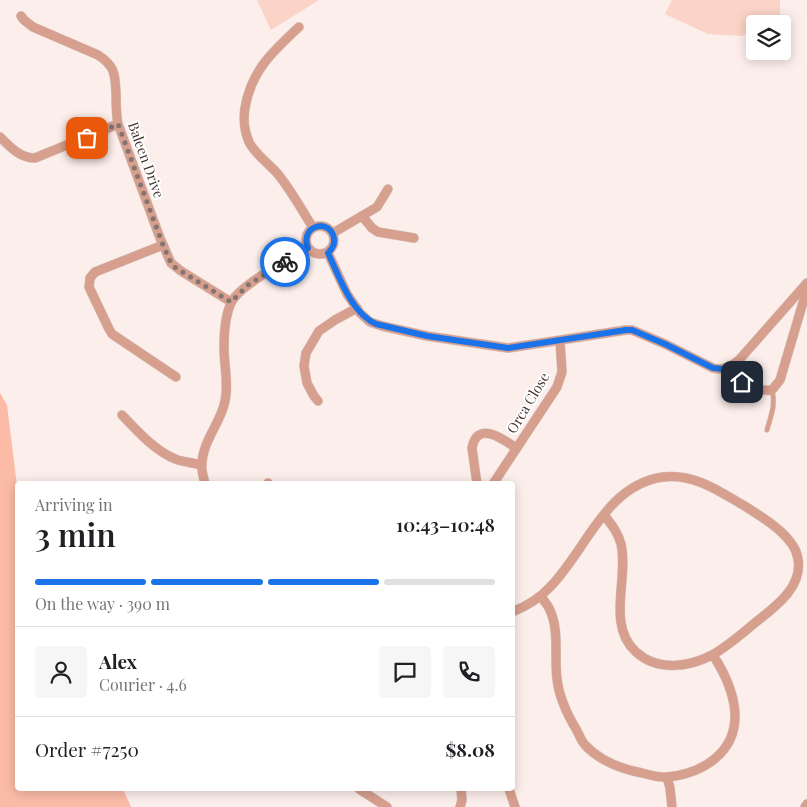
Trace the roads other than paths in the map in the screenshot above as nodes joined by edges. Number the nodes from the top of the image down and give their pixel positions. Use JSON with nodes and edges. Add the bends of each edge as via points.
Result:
{"nodes":[{"id":1,"x":21,"y":16,"type":"dead end"},
{"id":2,"x":299,"y":27,"type":"dead end"},
{"id":3,"x":118,"y":124,"type":"junction"},
{"id":4,"x":0,"y":137,"type":"edge"},
{"id":5,"x":388,"y":189,"type":"dead end"},
{"id":6,"x":362,"y":216,"type":"junction"},
{"id":7,"x":313,"y":228,"type":"junction"},
{"id":8,"x":333,"y":233,"type":"junction"},
{"id":9,"x":414,"y":238,"type":"dead end"},
{"id":10,"x":163,"y":245,"type":"junction"},
{"id":11,"x":308,"y":248,"type":"junction"},
{"id":12,"x":328,"y":253,"type":"junction"},
{"id":13,"x":807,"y":283,"type":"edge"},
{"id":14,"x":807,"y":289,"type":"edge"},
{"id":15,"x":231,"y":302,"type":"junction"},
{"id":16,"x":356,"y":308,"type":"junction"},
{"id":17,"x":560,"y":341,"type":"junction"},
{"id":18,"x":724,"y":369,"type":"junction"},
{"id":19,"x":176,"y":377,"type":"dead end"},
{"id":20,"x":772,"y":390,"type":"junction"},
{"id":21,"x":318,"y":401,"type":"dead end"},
{"id":22,"x":122,"y":415,"type":"dead end"},
{"id":23,"x":767,"y":430,"type":"dead end"},
{"id":24,"x":516,"y":448,"type":"junction"},
{"id":25,"x":202,"y":465,"type":"junction"},
{"id":26,"x":205,"y":481,"type":"edge"},
{"id":27,"x":477,"y":481,"type":"edge"},
{"id":28,"x":496,"y":481,"type":"edge"},
{"id":29,"x":604,"y":515,"type":"junction"},
{"id":30,"x":541,"y":596,"type":"junction"},
{"id":31,"x":515,"y":611,"type":"edge"},
{"id":32,"x":713,"y":654,"type":"junction"},
{"id":33,"x":667,"y":777,"type":"junction"},
{"id":34,"x":362,"y":791,"type":"edge"},
{"id":35,"x":462,"y":791,"type":"edge"},
{"id":36,"x":510,"y":791,"type":"edge"},
{"id":37,"x":387,"y":807,"type":"edge"},
{"id":38,"x":460,"y":807,"type":"edge"},
{"id":39,"x":515,"y":807,"type":"edge"},
{"id":40,"x":672,"y":807,"type":"edge"}],
"edges":[{"from":1,"to":3,"type":"street","name":"Baleen Drive","via":[[33,27],[108,62],[115,76]]},
{"from":2,"to":7,"type":"street","via":[[258,70],[243,121],[254,150],[284,182]]},
{"from":3,"to":4,"type":"street","via":[[35,158],[21,155]]},
{"from":3,"to":10,"type":"street","name":"Baleen Drive"},
{"from":5,"to":6,"type":"street","via":[[377,207]]},
{"from":6,"to":8,"type":"street"},
{"from":6,"to":9,"type":"street","via":[[378,232]]},
{"from":7,"to":8,"type":"street","via":[[325,226]]},
{"from":7,"to":11,"type":"street","via":[[306,237]]},
{"from":8,"to":12,"type":"street","via":[[334,243]]},
{"from":10,"to":15,"type":"street","name":"Baleen Drive","via":[[176,268]]},
{"from":10,"to":19,"type":"street","via":[[95,272],[89,286],[112,334]]},
{"from":11,"to":12,"type":"street","via":[[316,254]]},
{"from":11,"to":15,"type":"street","via":[[248,285]]},
{"from":12,"to":16,"type":"street"},
{"from":13,"to":18,"type":"street","via":[[739,360]]},
{"from":14,"to":20,"type":"street","via":[[780,380]]},
{"from":15,"to":25,"type":"street","via":[[224,334],[225,402],[204,451]]},
{"from":16,"to":17,"type":"street","via":[[376,324],[427,336],[508,348]]},
{"from":16,"to":21,"type":"street","via":[[319,331],[306,353],[307,383]]},
{"from":17,"to":18,"type":"street","via":[[632,330],[713,368]]},
{"from":17,"to":24,"type":"street","name":"Orca Close","via":[[560,381]]},
{"from":18,"to":20,"type":"street","via":[[756,389]]},
{"from":20,"to":23,"type":"lane","via":[[774,405]]},
{"from":22,"to":25,"type":"street","via":[[150,443],[171,457]]},
{"from":24,"to":27,"type":"street","name":"Orca Close","via":[[492,434],[478,435],[472,448]]},
{"from":24,"to":28,"type":"street","name":"Orca Close"},
{"from":25,"to":26,"type":"street"},
{"from":29,"to":30,"type":"street","via":[[559,578]]},
{"from":29,"to":32,"type":"street","via":[[622,546],[620,606],[623,635],[628,644],[648,660],[670,666]]},
{"from":29,"to":32,"type":"street","via":[[624,494],[643,482],[664,477],[681,478],[701,482],[750,509],[783,533],[794,547],[799,568],[791,589],[769,611]]},
{"from":30,"to":31,"type":"street"},
{"from":30,"to":33,"type":"street","via":[[550,609],[554,624],[560,694],[584,744],[598,756],[627,770]]},
{"from":32,"to":33,"type":"street","via":[[730,687],[735,717],[733,730],[724,751],[708,765]]},
{"from":33,"to":40,"type":"street"},
{"from":34,"to":37,"type":"street"},
{"from":35,"to":38,"type":"street"},
{"from":36,"to":39,"type":"street"}]}
